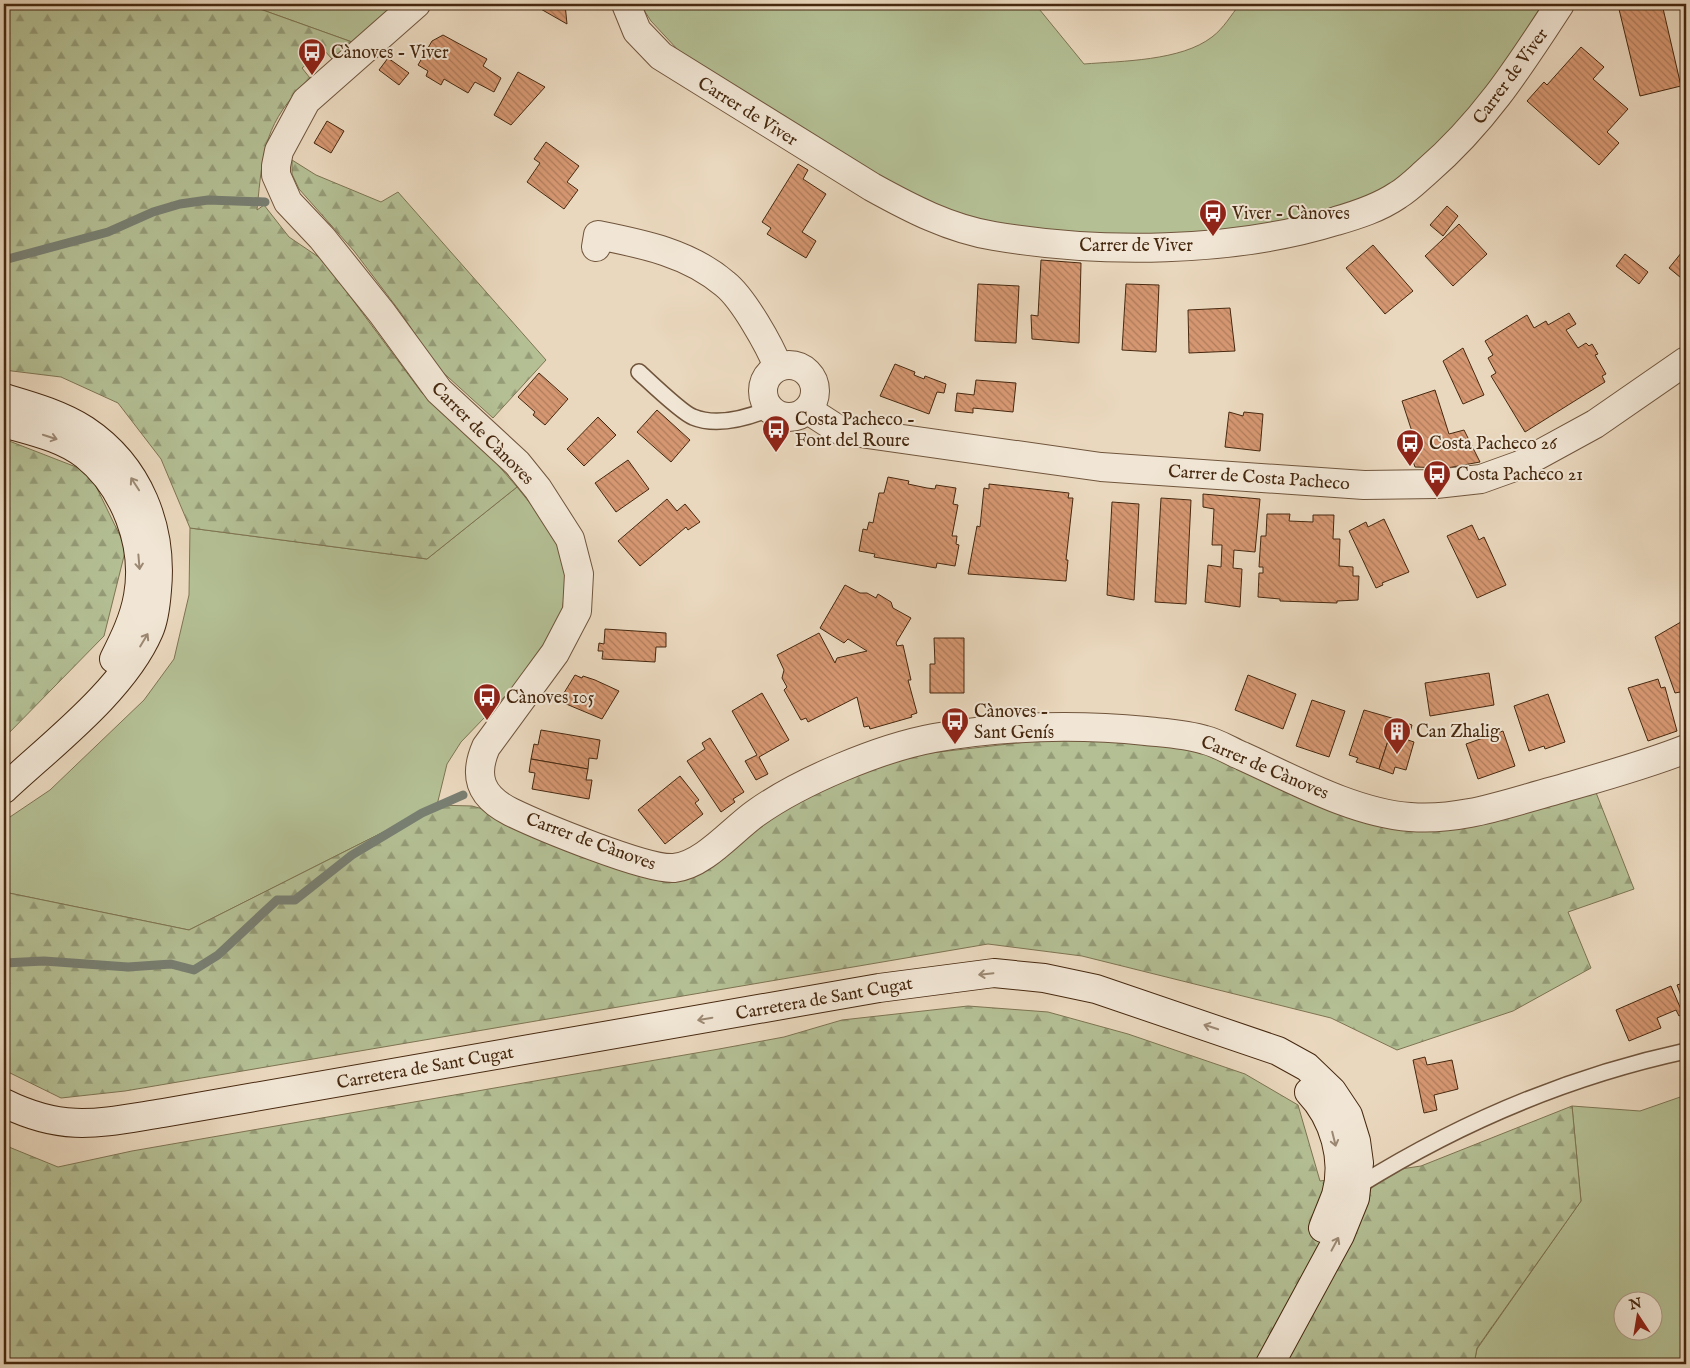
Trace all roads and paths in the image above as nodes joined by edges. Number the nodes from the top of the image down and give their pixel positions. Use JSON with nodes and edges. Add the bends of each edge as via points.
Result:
{"nodes":[{"id":1,"x":416,"y":4,"type":"edge"},
{"id":2,"x":626,"y":4,"type":"edge"},
{"id":3,"x":1560,"y":4,"type":"edge"},
{"id":4,"x":596,"y":247,"type":"dead end"},
{"id":5,"x":1686,"y":361,"type":"edge"},
{"id":6,"x":778,"y":367,"type":"junction"},
{"id":7,"x":639,"y":372,"type":"dead end"},
{"id":8,"x":4,"y":398,"type":"edge"},
{"id":9,"x":769,"y":409,"type":"junction"},
{"id":10,"x":808,"y":410,"type":"junction"},
{"id":11,"x":4,"y":423,"type":"edge"},
{"id":12,"x":1686,"y":748,"type":"edge"},
{"id":13,"x":4,"y":772,"type":"edge"},
{"id":14,"x":4,"y":789,"type":"edge"},
{"id":15,"x":1686,"y":1051,"type":"edge"},
{"id":16,"x":4,"y":1104,"type":"edge"},
{"id":17,"x":4,"y":1125,"type":"edge"},
{"id":18,"x":1358,"y":1186,"type":"junction"},
{"id":19,"x":1251,"y":1364,"type":"edge"},
{"id":20,"x":1270,"y":1364,"type":"edge"}],
"edges":[{"from":1,"to":12,"type":"street","name":"Carrer de Cànoves","via":[[306,101],[279,151],[276,175],[288,202],[322,238],[382,313],[439,392],[517,463],[538,489],[570,540],[579,574],[577,611],[555,654],[486,747],[478,773],[482,785],[494,800],[509,811],[597,847],[647,864],[675,868],[701,857],[758,812],[805,785],[864,759],[933,739],[1047,727],[1102,727],[1177,734],[1205,740],[1371,809],[1406,817],[1432,818],[1471,814],[1615,773]]},
{"from":2,"to":3,"type":"street","name":"Carrer de Viver","via":[[637,31],[661,56],[872,187],[930,217],[993,236],[1099,248],[1232,244],[1293,234],[1377,207],[1399,195],[1470,131],[1505,88]]},
{"from":4,"to":6,"type":"street","via":[[598,236],[647,245],[686,258],[726,284],[769,345]]},
{"from":5,"to":10,"type":"street","name":"Carrer de Costa Pacheco","via":[[1594,424],[1520,465],[1480,479],[1436,484],[1364,484],[1101,467],[839,430]]},
{"from":6,"to":9,"type":"street","via":[[771,371],[763,386],[762,394]]},
{"from":6,"to":10,"type":"street","via":[[796,366],[810,376],[815,393]]},
{"from":7,"to":9,"type":"lane","via":[[692,417],[743,419]]},
{"from":14,"to":8,"type":"street","one_way":true,"via":[[104,696],[131,662],[150,630],[159,575],[158,549],[146,502],[116,458],[86,430],[64,418]]},
{"from":9,"to":10,"type":"street","via":[[784,418],[794,418]]},
{"from":11,"to":13,"type":"street","one_way":true,"via":[[58,439],[84,455],[106,476],[132,523],[140,573],[129,629],[113,661],[84,696]]},
{"from":15,"to":18,"type":"lane","via":[[1632,1062],[1499,1110],[1450,1133]]},
{"from":18,"to":16,"type":"street","name":"Carretera de Sant Cugat","one_way":true,"via":[[1356,1141],[1348,1116],[1332,1091],[1307,1067],[1278,1051],[1096,990],[1044,978],[994,973],[879,988],[90,1124],[65,1124]]},
{"from":17,"to":19,"type":"street","name":"Carretera de Sant Cugat","one_way":true,"via":[[32,1136],[77,1139],[136,1136],[920,999],[997,991],[1027,992],[1072,1000],[1262,1062],[1297,1082],[1326,1112],[1339,1163],[1336,1194],[1320,1234]]},
{"from":20,"to":18,"type":"street","name":"Carretera de Sant Cugat","one_way":true,"via":[[1340,1235]]}]}
